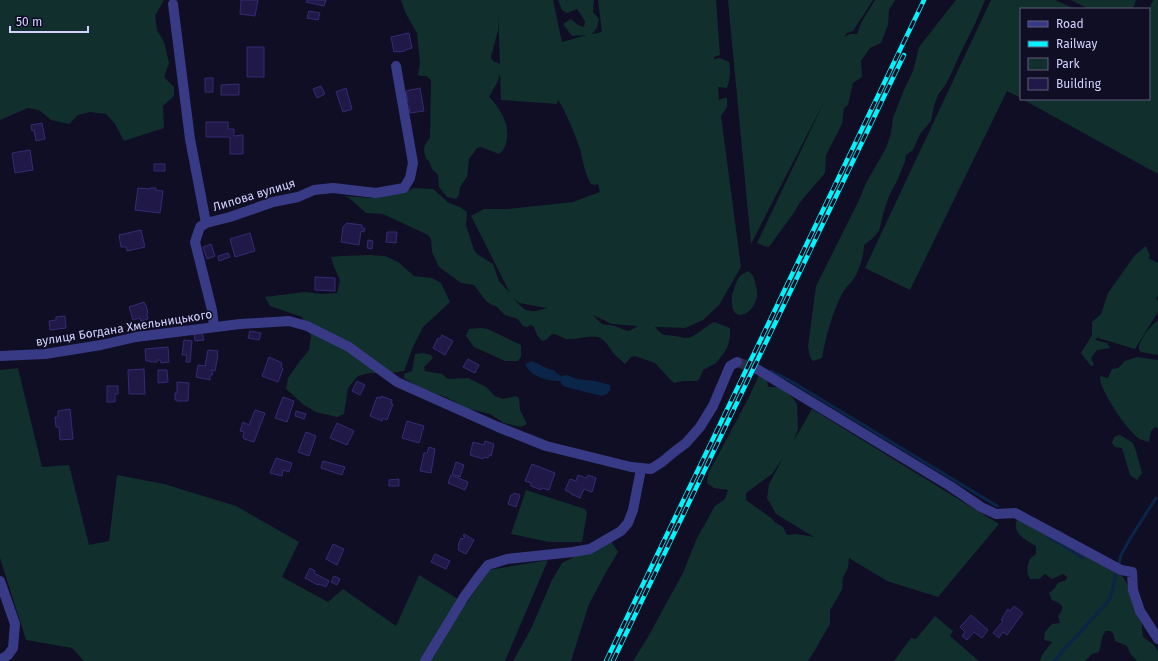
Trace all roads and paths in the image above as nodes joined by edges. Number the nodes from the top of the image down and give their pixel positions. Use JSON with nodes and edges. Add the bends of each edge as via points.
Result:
{"nodes":[{"id":1,"x":172,"y":4,"type":"dead end"},
{"id":2,"x":396,"y":66,"type":"dead end"},
{"id":3,"x":206,"y":223,"type":"junction"},
{"id":4,"x":214,"y":327,"type":"junction"},
{"id":5,"x":0,"y":356,"type":"edge"},
{"id":6,"x":737,"y":362,"type":"dead end"},
{"id":7,"x":757,"y":369,"type":"tunnel mouth"},
{"id":8,"x":641,"y":469,"type":"junction"},
{"id":9,"x":0,"y":580,"type":"edge"},
{"id":10,"x":1158,"y":639,"type":"edge"},
{"id":11,"x":0,"y":660,"type":"edge"},
{"id":12,"x":425,"y":661,"type":"edge"}],
"edges":[{"from":1,"to":3,"type":"street","name":"Липова вулиця","via":[[190,139]]},
{"from":2,"to":3,"type":"street","name":"Липова вулиця","via":[[413,163],[410,178],[404,188],[376,193],[333,188],[314,190],[298,197]]},
{"from":3,"to":4,"type":"street","via":[[200,228],[196,242]]},
{"from":4,"to":5,"type":"street","name":"вулиця Богдана Хмельницького","via":[[136,337],[45,354]]},
{"from":4,"to":8,"type":"street","name":"вулиця Богдана Хмельницького","via":[[289,321],[307,326],[350,347],[397,382],[448,406],[546,446]]},
{"from":6,"to":8,"type":"street","via":[[730,366],[712,406],[700,427],[686,443],[657,466]]},
{"from":7,"to":10,"type":"street","via":[[982,507],[996,514],[1015,513],[1121,570],[1132,572],[1133,590],[1140,610]]},
{"from":8,"to":12,"type":"street","via":[[633,510],[628,523],[621,531],[590,550],[507,559],[488,565],[464,597]]},
{"from":9,"to":11,"type":"street","via":[[15,624],[13,648]]}]}
